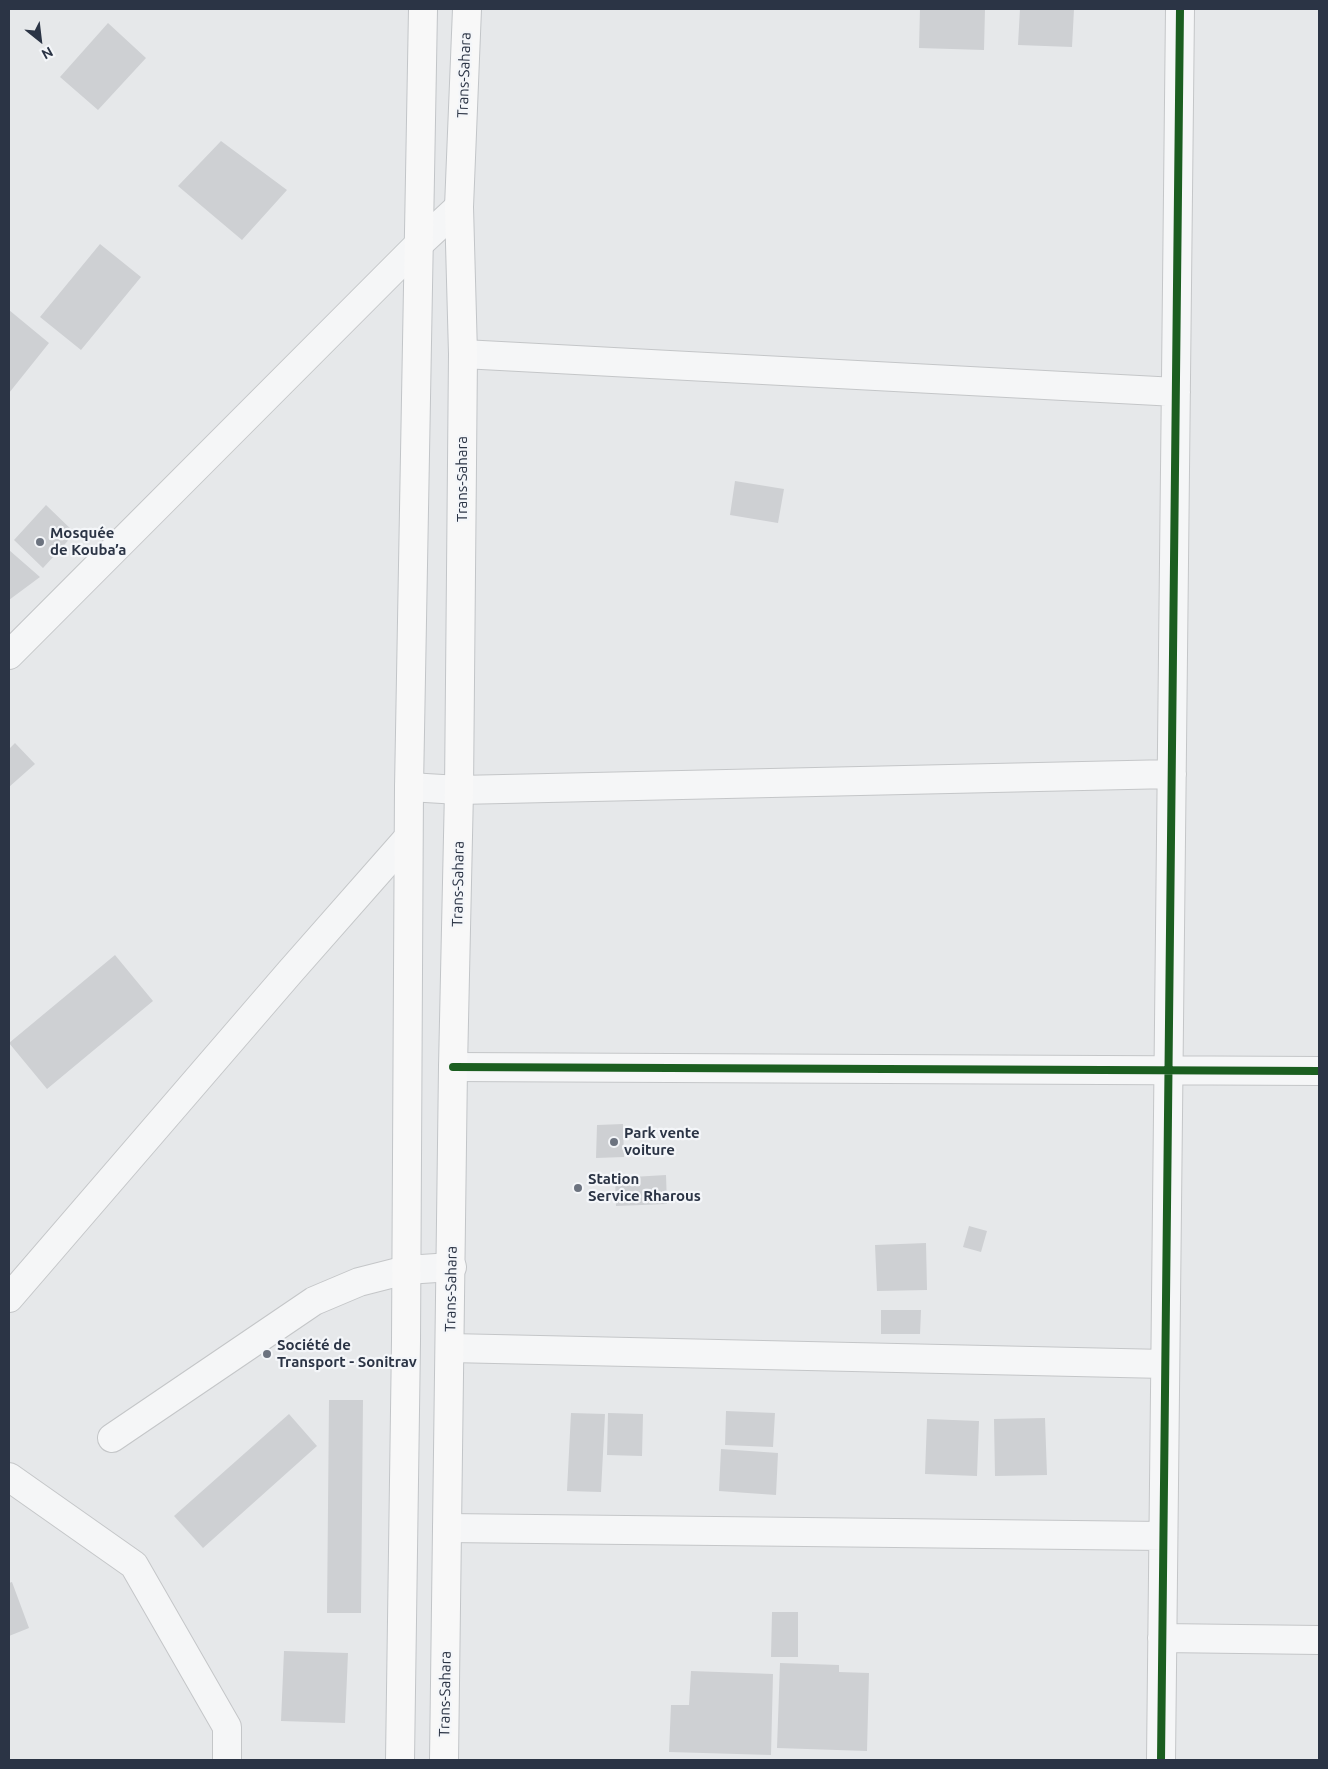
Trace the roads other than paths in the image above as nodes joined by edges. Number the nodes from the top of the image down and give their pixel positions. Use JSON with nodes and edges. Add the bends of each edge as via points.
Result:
{"nodes":[{"id":1,"x":423,"y":9,"type":"edge"},
{"id":2,"x":467,"y":9,"type":"edge"},
{"id":3,"x":1180,"y":9,"type":"edge"},
{"id":4,"x":459,"y":207,"type":"junction"},
{"id":5,"x":418,"y":245,"type":"junction"},
{"id":6,"x":463,"y":354,"type":"junction"},
{"id":7,"x":1176,"y":392,"type":"junction"},
{"id":8,"x":9,"y":655,"type":"edge"},
{"id":9,"x":1172,"y":774,"type":"junction"},
{"id":10,"x":409,"y":787,"type":"junction"},
{"id":11,"x":459,"y":790,"type":"junction"},
{"id":12,"x":408,"y":838,"type":"junction"},
{"id":13,"x":453,"y":1066,"type":"junction"},
{"id":14,"x":1169,"y":1070,"type":"junction"},
{"id":15,"x":1319,"y":1071,"type":"edge"},
{"id":16,"x":452,"y":1267,"type":"junction"},
{"id":17,"x":406,"y":1270,"type":"junction"},
{"id":18,"x":9,"y":1298,"type":"edge"},
{"id":19,"x":450,"y":1348,"type":"junction"},
{"id":20,"x":1165,"y":1364,"type":"junction"},
{"id":21,"x":112,"y":1438,"type":"dead end"},
{"id":22,"x":9,"y":1478,"type":"edge"},
{"id":23,"x":447,"y":1528,"type":"junction"},
{"id":24,"x":1163,"y":1536,"type":"junction"},
{"id":25,"x":1162,"y":1638,"type":"junction"},
{"id":26,"x":1319,"y":1640,"type":"edge"},
{"id":27,"x":227,"y":1760,"type":"edge"},
{"id":28,"x":400,"y":1760,"type":"edge"},
{"id":29,"x":444,"y":1760,"type":"edge"},
{"id":30,"x":1161,"y":1760,"type":"edge"}],
"edges":[{"from":1,"to":5,"type":"main road"},
{"from":2,"to":4,"type":"main road","name":"Trans-Sahara"},
{"from":3,"to":7,"type":"street"},
{"from":4,"to":5,"type":"street"},
{"from":4,"to":6,"type":"main road","name":"Trans-Sahara"},
{"from":5,"to":8,"type":"street"},
{"from":5,"to":10,"type":"main road"},
{"from":6,"to":7,"type":"street"},
{"from":6,"to":11,"type":"main road","name":"Trans-Sahara"},
{"from":7,"to":9,"type":"street"},
{"from":9,"to":11,"type":"street"},
{"from":9,"to":14,"type":"street"},
{"from":10,"to":11,"type":"street"},
{"from":10,"to":12,"type":"main road"},
{"from":11,"to":13,"type":"main road","name":"Trans-Sahara"},
{"from":12,"to":17,"type":"main road"},
{"from":12,"to":18,"type":"street"},
{"from":13,"to":14,"type":"street"},
{"from":13,"to":16,"type":"main road","name":"Trans-Sahara"},
{"from":14,"to":15,"type":"street"},
{"from":14,"to":20,"type":"street"},
{"from":16,"to":17,"type":"street"},
{"from":16,"to":19,"type":"main road","name":"Trans-Sahara"},
{"from":17,"to":21,"type":"street","via":[[359,1282],[314,1301]]},
{"from":17,"to":28,"type":"main road"},
{"from":19,"to":20,"type":"street"},
{"from":19,"to":23,"type":"main road","name":"Trans-Sahara"},
{"from":20,"to":24,"type":"street"},
{"from":22,"to":27,"type":"street","via":[[134,1565],[227,1727]]},
{"from":23,"to":24,"type":"street"},
{"from":23,"to":29,"type":"main road","name":"Trans-Sahara"},
{"from":24,"to":25,"type":"street"},
{"from":25,"to":26,"type":"street"},
{"from":25,"to":30,"type":"street"}]}
